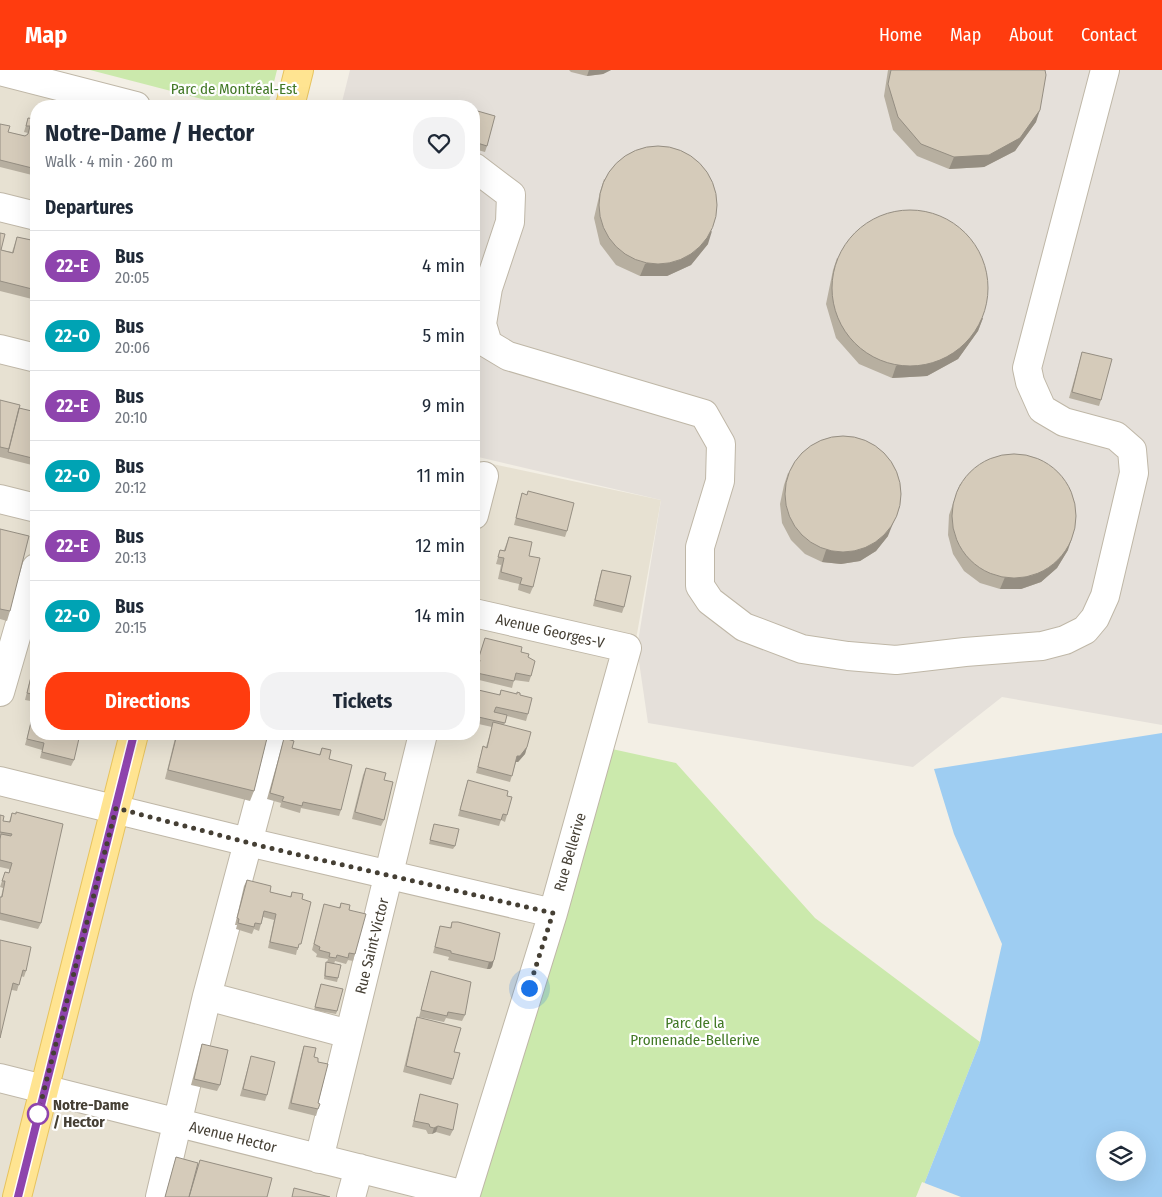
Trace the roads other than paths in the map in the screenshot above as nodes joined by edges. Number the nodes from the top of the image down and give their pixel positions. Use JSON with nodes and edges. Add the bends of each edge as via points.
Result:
{"nodes":[{"id":1,"x":299,"y":70,"type":"edge"},
{"id":2,"x":1105,"y":70,"type":"edge"},
{"id":3,"x":0,"y":71,"type":"edge"},
{"id":4,"x":113,"y":100,"type":"edge"},
{"id":5,"x":292,"y":100,"type":"edge"},
{"id":6,"x":480,"y":172,"type":"edge"},
{"id":7,"x":0,"y":207,"type":"edge"},
{"id":8,"x":30,"y":214,"type":"edge"},
{"id":9,"x":0,"y":349,"type":"edge"},
{"id":10,"x":30,"y":356,"type":"edge"},
{"id":11,"x":484,"y":476,"type":"dead end"},
{"id":12,"x":480,"y":492,"type":"edge"},
{"id":13,"x":0,"y":499,"type":"edge"},
{"id":14,"x":30,"y":504,"type":"edge"},
{"id":15,"x":30,"y":583,"type":"edge"},
{"id":16,"x":480,"y":614,"type":"edge"},
{"id":17,"x":7,"y":641,"type":"edge"},
{"id":18,"x":627,"y":648,"type":"joint"},
{"id":19,"x":0,"y":692,"type":"edge"},
{"id":20,"x":133,"y":740,"type":"edge"},
{"id":21,"x":274,"y":740,"type":"edge"},
{"id":22,"x":416,"y":740,"type":"edge"},
{"id":23,"x":0,"y":781,"type":"edge"},
{"id":24,"x":116,"y":808,"type":"junction"},
{"id":25,"x":248,"y":842,"type":"junction"},
{"id":26,"x":390,"y":876,"type":"junction"},
{"id":27,"x":553,"y":913,"type":"junction"},
{"id":28,"x":207,"y":996,"type":"junction"},
{"id":29,"x":349,"y":1034,"type":"junction"},
{"id":30,"x":0,"y":1078,"type":"edge"},
{"id":31,"x":44,"y":1089,"type":"junction"},
{"id":32,"x":178,"y":1123,"type":"junction"},
{"id":33,"x":320,"y":1158,"type":"junction"},
{"id":34,"x":359,"y":1168,"type":"junction"},
{"id":35,"x":465,"y":1196,"type":"edge"},
{"id":36,"x":18,"y":1197,"type":"edge"},
{"id":37,"x":160,"y":1197,"type":"edge"},
{"id":38,"x":351,"y":1197,"type":"edge"}],
"edges":[{"from":1,"to":5,"type":"main road"},
{"from":2,"to":6,"type":"street","via":[[1027,368],[1042,409],[1064,422],[1116,436],[1132,450],[1134,473],[1105,596],[1095,618],[1085,630],[1042,646],[896,660],[848,656],[802,649],[744,627],[710,601],[700,586],[700,547],[720,480],[721,444],[704,414],[508,356],[488,344],[482,324],[488,288],[510,222],[511,195]]},
{"from":3,"to":4,"type":"street"},
{"from":7,"to":8,"type":"street"},
{"from":9,"to":10,"type":"street"},
{"from":11,"to":12,"type":"street"},
{"from":13,"to":14,"type":"street"},
{"from":15,"to":17,"type":"street"},
{"from":16,"to":18,"type":"street","name":"Avenue Georges-V"},
{"from":17,"to":19,"type":"street"},
{"from":18,"to":27,"type":"street","name":"Rue Bellerive"},
{"from":20,"to":24,"type":"main road"},
{"from":21,"to":25,"type":"street"},
{"from":22,"to":26,"type":"street","name":"Rue Saint-Victor"},
{"from":23,"to":24,"type":"street"},
{"from":24,"to":25,"type":"street"},
{"from":24,"to":31,"type":"main road"},
{"from":25,"to":26,"type":"street"},
{"from":25,"to":28,"type":"street"},
{"from":26,"to":27,"type":"street"},
{"from":26,"to":29,"type":"street","name":"Rue Saint-Victor"},
{"from":27,"to":35,"type":"street","name":"Rue Bellerive"},
{"from":28,"to":29,"type":"street"},
{"from":28,"to":32,"type":"street"},
{"from":29,"to":33,"type":"street","name":"Rue Saint-Victor"},
{"from":30,"to":31,"type":"street","name":"Avenue Hector"},
{"from":31,"to":32,"type":"street","name":"Avenue Hector"},
{"from":31,"to":36,"type":"main road"},
{"from":32,"to":33,"type":"street","name":"Avenue Hector"},
{"from":32,"to":37,"type":"street"},
{"from":33,"to":34,"type":"street","name":"Avenue Hector"},
{"from":34,"to":35,"type":"street","name":"Avenue Hector"},
{"from":34,"to":38,"type":"street"}]}
